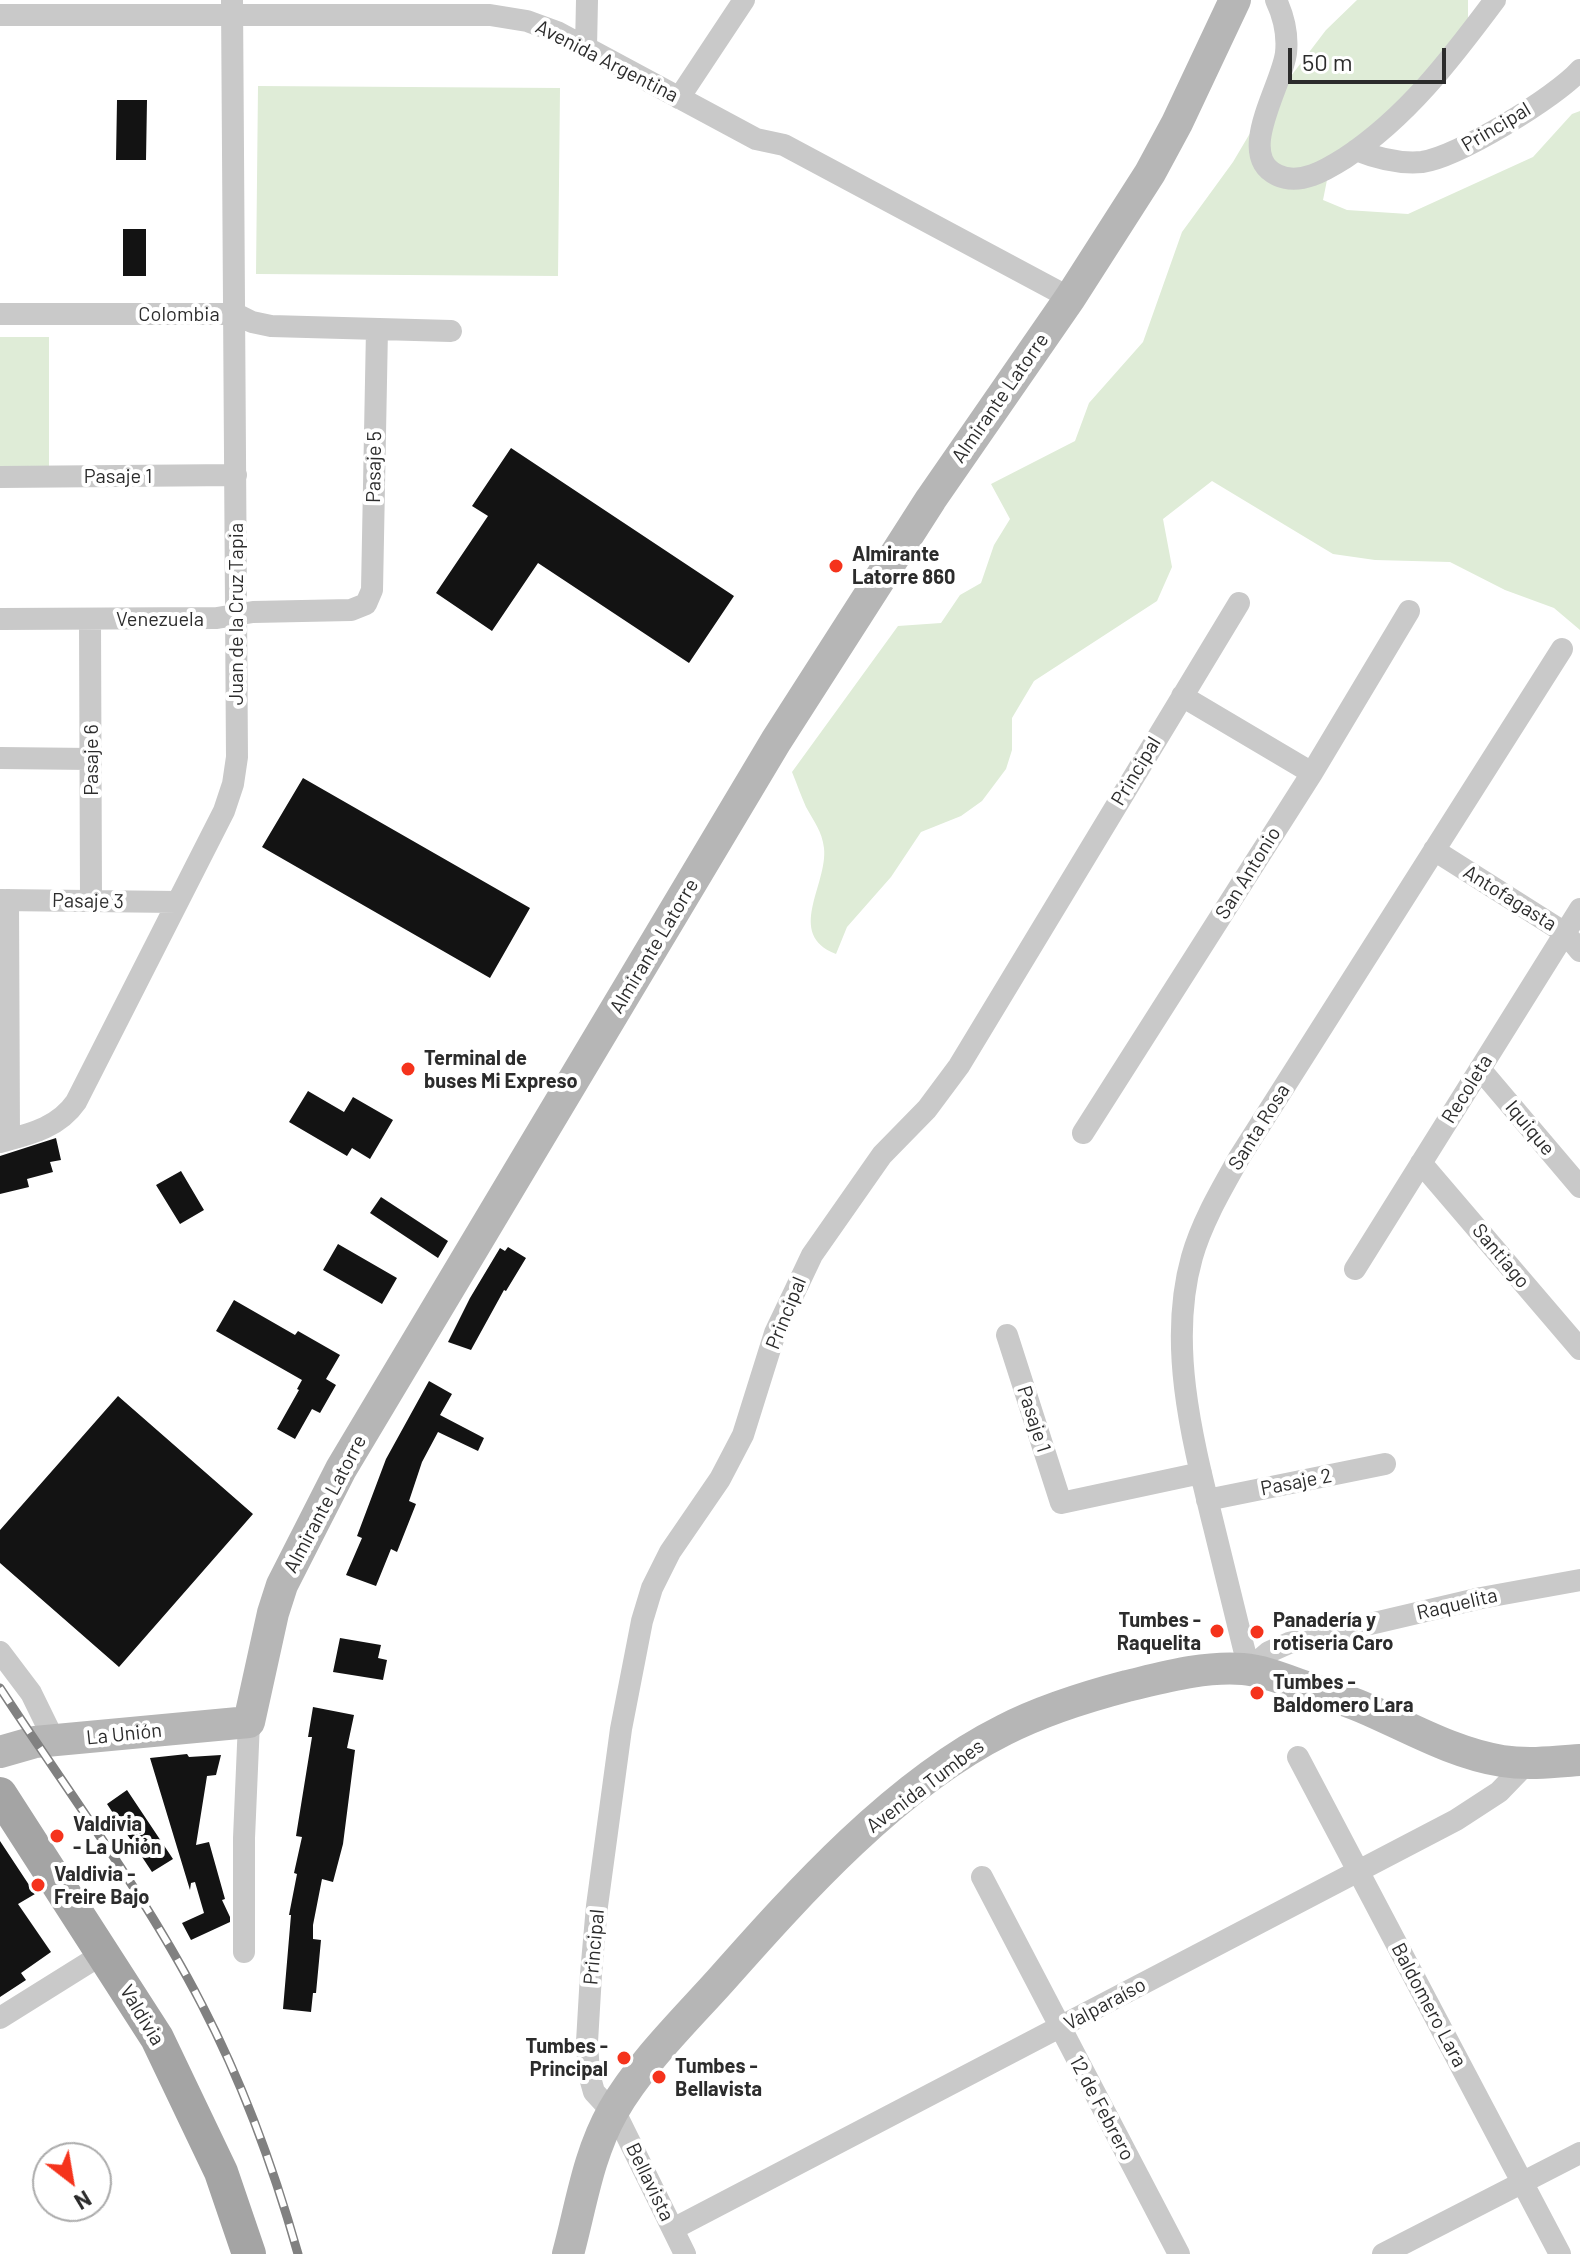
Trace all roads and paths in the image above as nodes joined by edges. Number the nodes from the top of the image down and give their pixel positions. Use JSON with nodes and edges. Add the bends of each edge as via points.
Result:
{"nodes":[{"id":1,"x":587,"y":0,"type":"edge"},
{"id":2,"x":744,"y":0,"type":"edge"},
{"id":3,"x":1235,"y":0,"type":"edge"},
{"id":4,"x":1276,"y":0,"type":"edge"},
{"id":5,"x":1495,"y":0,"type":"edge"},
{"id":6,"x":232,"y":7,"type":"edge"},
{"id":7,"x":0,"y":15,"type":"edge"},
{"id":8,"x":586,"y":48,"type":"junction"},
{"id":9,"x":1580,"y":70,"type":"edge"},
{"id":10,"x":679,"y":98,"type":"junction"},
{"id":11,"x":1356,"y":150,"type":"junction"},
{"id":12,"x":1070,"y":298,"type":"junction"},
{"id":13,"x":0,"y":314,"type":"edge"},
{"id":14,"x":236,"y":314,"type":"junction"},
{"id":15,"x":377,"y":329,"type":"junction"},
{"id":16,"x":451,"y":331,"type":"dead end"},
{"id":17,"x":236,"y":475,"type":"junction"},
{"id":18,"x":0,"y":477,"type":"edge"},
{"id":19,"x":1239,"y":603,"type":"dead end"},
{"id":20,"x":366,"y":604,"type":"joint"},
{"id":21,"x":1409,"y":611,"type":"dead end"},
{"id":22,"x":236,"y":615,"type":"junction"},
{"id":23,"x":0,"y":619,"type":"edge"},
{"id":24,"x":90,"y":619,"type":"junction"},
{"id":25,"x":1562,"y":649,"type":"dead end"},
{"id":26,"x":1182,"y":696,"type":"junction"},
{"id":27,"x":0,"y":758,"type":"edge"},
{"id":28,"x":91,"y":759,"type":"junction"},
{"id":29,"x":1312,"y":773,"type":"junction"},
{"id":30,"x":1434,"y":850,"type":"junction"},
{"id":31,"x":4,"y":900,"type":"edge"},
{"id":32,"x":91,"y":901,"type":"junction"},
{"id":33,"x":177,"y":902,"type":"junction"},
{"id":34,"x":1580,"y":909,"type":"edge"},
{"id":35,"x":1565,"y":933,"type":"junction"},
{"id":36,"x":1580,"y":951,"type":"edge"},
{"id":37,"x":1480,"y":1069,"type":"junction"},
{"id":38,"x":1083,"y":1133,"type":"dead end"},
{"id":39,"x":4,"y":1141,"type":"edge"},
{"id":40,"x":1421,"y":1163,"type":"junction"},
{"id":41,"x":1580,"y":1187,"type":"edge"},
{"id":42,"x":1355,"y":1269,"type":"dead end"},
{"id":43,"x":1007,"y":1335,"type":"dead end"},
{"id":44,"x":1580,"y":1349,"type":"edge"},
{"id":45,"x":1385,"y":1464,"type":"dead end"},
{"id":46,"x":1201,"y":1473,"type":"junction"},
{"id":47,"x":1207,"y":1500,"type":"junction"},
{"id":48,"x":1580,"y":1580,"type":"edge"},
{"id":49,"x":0,"y":1652,"type":"edge"},
{"id":50,"x":1249,"y":1669,"type":"junction"},
{"id":51,"x":249,"y":1722,"type":"junction"},
{"id":52,"x":54,"y":1740,"type":"junction"},
{"id":53,"x":0,"y":1752,"type":"edge"},
{"id":54,"x":1298,"y":1757,"type":"dead end"},
{"id":55,"x":1580,"y":1760,"type":"edge"},
{"id":56,"x":1527,"y":1763,"type":"junction"},
{"id":57,"x":0,"y":1794,"type":"edge"},
{"id":58,"x":1358,"y":1871,"type":"junction"},
{"id":59,"x":982,"y":1877,"type":"dead end"},
{"id":60,"x":244,"y":1952,"type":"dead end"},
{"id":61,"x":104,"y":1953,"type":"junction"},
{"id":62,"x":0,"y":2018,"type":"edge"},
{"id":63,"x":1060,"y":2027,"type":"junction"},
{"id":64,"x":614,"y":2110,"type":"junction"},
{"id":65,"x":1580,"y":2153,"type":"edge"},
{"id":66,"x":1522,"y":2183,"type":"junction"},
{"id":67,"x":673,"y":2229,"type":"junction"},
{"id":68,"x":249,"y":2254,"type":"edge"},
{"id":69,"x":568,"y":2254,"type":"edge"},
{"id":70,"x":685,"y":2254,"type":"edge"},
{"id":71,"x":1179,"y":2254,"type":"edge"},
{"id":72,"x":1383,"y":2254,"type":"edge"},
{"id":73,"x":1560,"y":2254,"type":"edge"}],
"edges":[{"from":1,"to":8,"type":"street"},
{"from":2,"to":10,"type":"street"},
{"from":3,"to":12,"type":"main road","name":"Almirante Latorre","via":[[1150,173]]},
{"from":4,"to":11,"type":"street","via":[[1287,49],[1260,134],[1260,158],[1282,178],[1301,179]]},
{"from":5,"to":11,"type":"street","via":[[1423,91]]},
{"from":6,"to":7,"type":"street","name":"Avenida Argentina"},
{"from":6,"to":8,"type":"street","name":"Avenida Argentina","via":[[509,17],[542,25]]},
{"from":6,"to":14,"type":"street","name":"Juan de la Cruz Tapia"},
{"from":8,"to":10,"type":"street","name":"Avenida Argentina"},
{"from":9,"to":11,"type":"street","name":"Principal","via":[[1561,88],[1448,154],[1422,162]]},
{"from":10,"to":12,"type":"street","name":"Avenida Argentina","via":[[756,139],[784,145]]},
{"from":12,"to":51,"type":"main road","name":"Almirante Latorre","via":[[940,486],[776,741],[341,1469],[282,1585]]},
{"from":13,"to":14,"type":"street","name":"Colombia"},
{"from":14,"to":15,"type":"street","name":"Colombia","via":[[271,326]]},
{"from":14,"to":17,"type":"street","name":"Juan de la Cruz Tapia"},
{"from":15,"to":16,"type":"street","name":"Colombia"},
{"from":15,"to":20,"type":"street","name":"Pasaje 5","via":[[372,590]]},
{"from":17,"to":18,"type":"street","name":"Pasaje 1"},
{"from":17,"to":22,"type":"street","name":"Juan de la Cruz Tapia"},
{"from":19,"to":26,"type":"street","name":"Principal"},
{"from":20,"to":22,"type":"street","name":"Venezuela","via":[[351,610]]},
{"from":21,"to":29,"type":"street","name":"San Antonio"},
{"from":22,"to":24,"type":"street","name":"Venezuela"},
{"from":22,"to":33,"type":"street","name":"Juan de la Cruz Tapia","via":[[233,784]]},
{"from":23,"to":24,"type":"street","name":"Venezuela"},
{"from":24,"to":28,"type":"street","name":"Pasaje 6"},
{"from":25,"to":30,"type":"street","name":"Santa Rosa"},
{"from":26,"to":29,"type":"street"},
{"from":26,"to":64,"type":"street","name":"Principal","via":[[943,1090],[882,1155],[812,1255],[775,1333],[743,1435],[652,1588],[621,1729],[591,1974],[589,2074],[594,2092]]},
{"from":27,"to":28,"type":"street"},
{"from":28,"to":32,"type":"street","name":"Pasaje 6"},
{"from":29,"to":38,"type":"street","name":"San Antonio"},
{"from":30,"to":35,"type":"street","name":"Antofagasta"},
{"from":30,"to":46,"type":"street","name":"Santa Rosa","via":[[1239,1158],[1192,1257],[1183,1357]]},
{"from":31,"to":32,"type":"street","name":"Pasaje 3"},
{"from":31,"to":39,"type":"street"},
{"from":32,"to":33,"type":"street","name":"Pasaje 3"},
{"from":33,"to":39,"type":"street","name":"Juan de la Cruz Tapia","via":[[70,1112],[47,1128]]},
{"from":34,"to":35,"type":"street","name":"Recoleta"},
{"from":35,"to":36,"type":"street","name":"Antofagasta"},
{"from":35,"to":37,"type":"street","name":"Recoleta"},
{"from":37,"to":40,"type":"street","name":"Recoleta"},
{"from":37,"to":41,"type":"street","name":"Iquique"},
{"from":40,"to":42,"type":"street","name":"Recoleta"},
{"from":40,"to":44,"type":"street","name":"Santiago"},
{"from":43,"to":46,"type":"street","name":"Pasaje 1","via":[[1061,1503]]},
{"from":45,"to":47,"type":"street","name":"Pasaje 2"},
{"from":46,"to":47,"type":"street","name":"Santa Rosa"},
{"from":47,"to":50,"type":"street","name":"Santa Rosa"},
{"from":48,"to":50,"type":"street","name":"Raquelita","via":[[1289,1643]]},
{"from":49,"to":52,"type":"street","via":[[31,1693]]},
{"from":50,"to":56,"type":"main road","name":"Avenida Tumbes","via":[[1360,1706],[1454,1747]]},
{"from":50,"to":64,"type":"main road","name":"Avenida Tumbes","via":[[1180,1674],[1108,1691],[1038,1714],[956,1758],[866,1829],[777,1917]]},
{"from":51,"to":52,"type":"main road","name":"La Unión"},
{"from":51,"to":60,"type":"street","name":"Almirante Latorre"},
{"from":52,"to":53,"type":"main road","name":"La Unión"},
{"from":54,"to":58,"type":"street","name":"Baldomero Lara"},
{"from":55,"to":56,"type":"main road","name":"Avenida Tumbes"},
{"from":56,"to":58,"type":"street","name":"Valparaíso","via":[[1478,1807]]},
{"from":57,"to":61,"type":"main road","name":"Valdivia"},
{"from":58,"to":63,"type":"street","name":"Valparaíso"},
{"from":58,"to":66,"type":"street","name":"Baldomero Lara"},
{"from":59,"to":63,"type":"street","name":"12 de Febrero"},
{"from":61,"to":62,"type":"street"},
{"from":61,"to":68,"type":"main road","name":"Valdivia","via":[[157,2038],[206,2136]]},
{"from":63,"to":67,"type":"street","name":"Valparaíso"},
{"from":63,"to":71,"type":"street","name":"12 de Febrero"},
{"from":64,"to":67,"type":"street","name":"Bellavista"},
{"from":64,"to":69,"type":"main road","name":"Avenida Tumbes","via":[[593,2154]]},
{"from":65,"to":66,"type":"street"},
{"from":66,"to":72,"type":"street"},
{"from":66,"to":73,"type":"street","name":"Baldomero Lara"},
{"from":67,"to":70,"type":"street","name":"Bellavista"}]}
